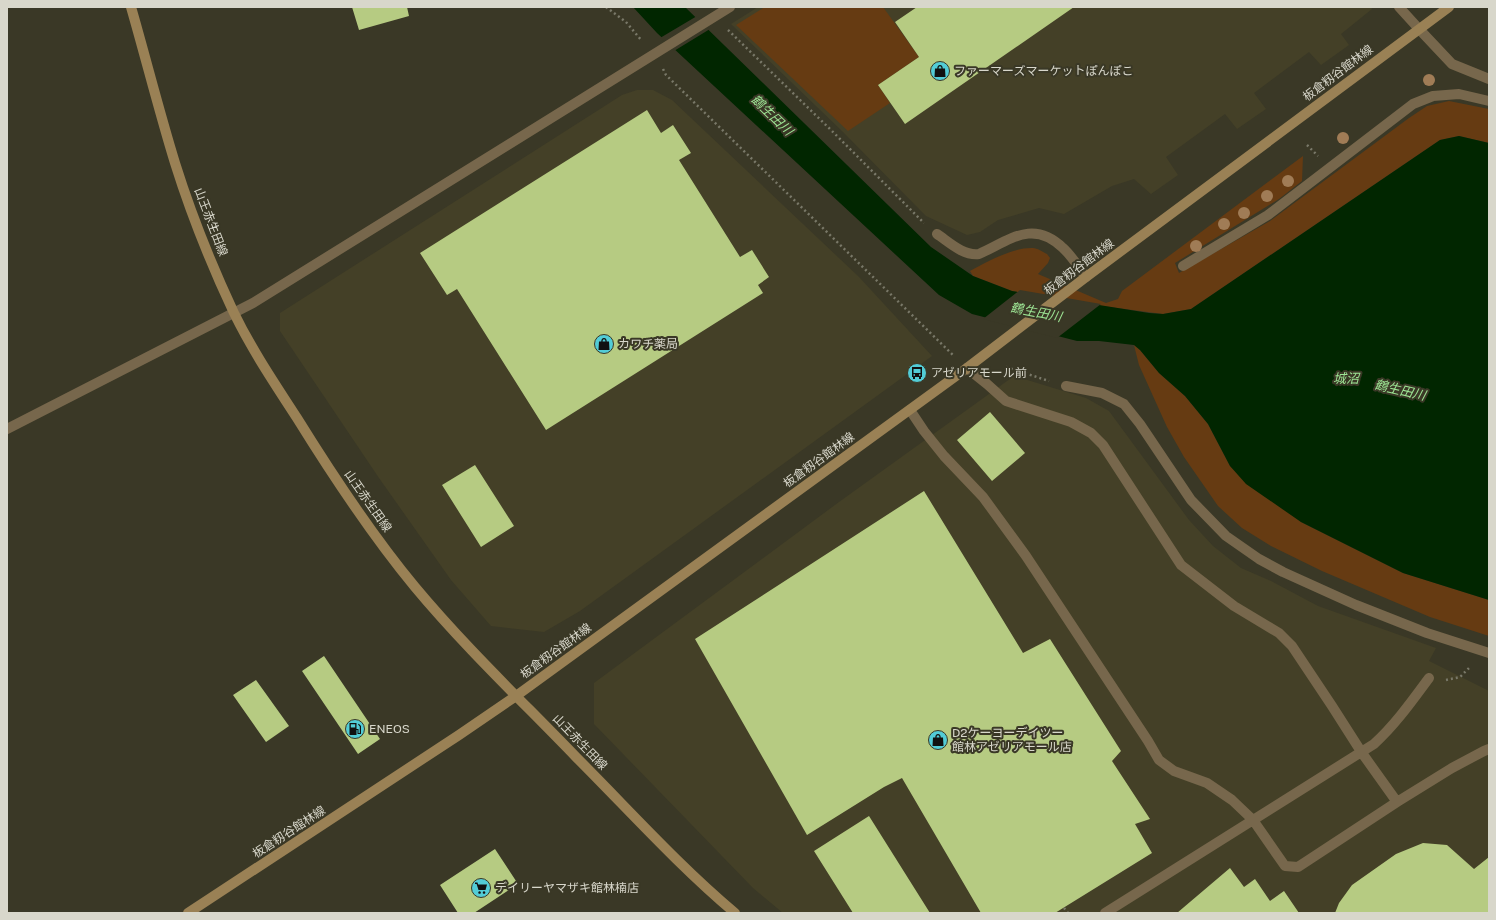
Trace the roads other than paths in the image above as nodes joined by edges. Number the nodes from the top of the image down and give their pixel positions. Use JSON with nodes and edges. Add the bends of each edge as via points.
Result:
{"nodes":[{"id":1,"x":131,"y":7,"type":"edge"},
{"id":2,"x":730,"y":7,"type":"edge"},
{"id":3,"x":1399,"y":7,"type":"edge"},
{"id":4,"x":1449,"y":7,"type":"edge"},
{"id":5,"x":1419,"y":29,"type":"junction"},
{"id":6,"x":1489,"y":79,"type":"edge"},
{"id":7,"x":1489,"y":101,"type":"edge"},
{"id":8,"x":937,"y":234,"type":"road end"},
{"id":9,"x":1183,"y":266,"type":"dead end"},
{"id":10,"x":1086,"y":278,"type":"junction"},
{"id":11,"x":235,"y":314,"type":"junction"},
{"id":12,"x":967,"y":368,"type":"junction"},
{"id":13,"x":1066,"y":386,"type":"road end"},
{"id":14,"x":910,"y":410,"type":"junction"},
{"id":15,"x":7,"y":429,"type":"edge"},
{"id":16,"x":1485,"y":652,"type":"edge"},
{"id":17,"x":1429,"y":678,"type":"road end"},
{"id":18,"x":516,"y":696,"type":"junction"},
{"id":19,"x":1489,"y":750,"type":"edge"},
{"id":20,"x":1362,"y":753,"type":"junction"},
{"id":21,"x":1397,"y":802,"type":"junction"},
{"id":22,"x":1253,"y":820,"type":"junction"},
{"id":23,"x":188,"y":913,"type":"edge"},
{"id":24,"x":735,"y":913,"type":"edge"},
{"id":25,"x":1105,"y":913,"type":"edge"}],
"edges":[{"from":1,"to":11,"type":"main road","name":"山王赤生田線","via":[[175,164],[193,216]]},
{"from":2,"to":11,"type":"street"},
{"from":3,"to":5,"type":"street"},
{"from":4,"to":5,"type":"main road","name":"板倉籾谷館林線"},
{"from":5,"to":6,"type":"street","via":[[1452,64]]},
{"from":5,"to":10,"type":"main road","name":"板倉籾谷館林線"},
{"from":7,"to":9,"type":"street","via":[[1459,94],[1433,96],[1413,104],[1268,215]]},
{"from":8,"to":10,"type":"street","via":[[972,255],[1021,235],[1044,234],[1064,248]]},
{"from":10,"to":12,"type":"main road","name":"板倉籾谷館林線"},
{"from":11,"to":15,"type":"street"},
{"from":11,"to":18,"type":"main road","name":"山王赤生田線","via":[[306,434],[377,538],[456,634]]},
{"from":12,"to":14,"type":"main road","name":"板倉籾谷館林線"},
{"from":12,"to":20,"type":"street","via":[[1006,401],[1071,422],[1103,445],[1181,565],[1234,606],[1278,633],[1292,646]]},
{"from":13,"to":16,"type":"street","via":[[1102,393],[1124,404],[1191,500],[1226,536],[1259,559],[1356,605],[1427,633]]},
{"from":14,"to":18,"type":"main road","name":"板倉籾谷館林線"},
{"from":14,"to":22,"type":"street","via":[[944,456],[983,497],[1026,556],[1159,760],[1174,771],[1206,783],[1232,800]]},
{"from":17,"to":20,"type":"street","via":[[1386,733]]},
{"from":18,"to":23,"type":"main road","name":"板倉籾谷館林線"},
{"from":18,"to":24,"type":"main road","name":"山王赤生田線","via":[[672,854]]},
{"from":19,"to":21,"type":"street","via":[[1452,768]]},
{"from":20,"to":21,"type":"street"},
{"from":20,"to":22,"type":"street"},
{"from":21,"to":22,"type":"street","via":[[1298,867],[1285,866]]},
{"from":22,"to":25,"type":"street"}]}
